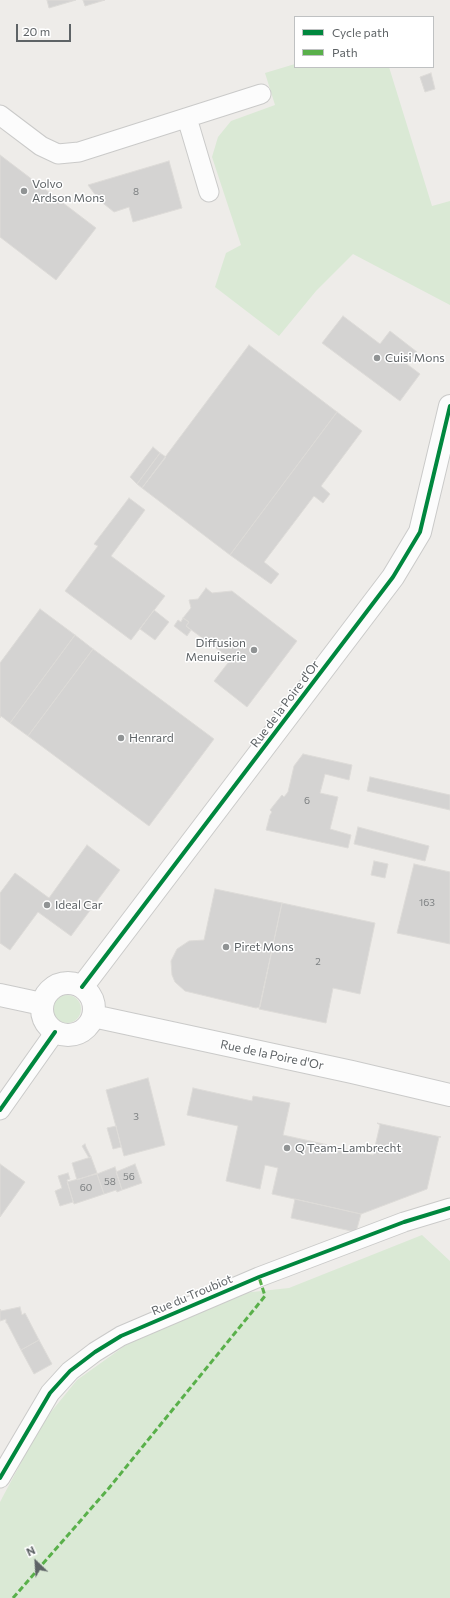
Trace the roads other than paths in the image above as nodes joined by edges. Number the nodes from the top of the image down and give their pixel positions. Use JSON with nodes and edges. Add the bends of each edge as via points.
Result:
{"nodes":[{"id":1,"x":261,"y":94,"type":"dead end"},
{"id":2,"x":0,"y":115,"type":"edge"},
{"id":3,"x":187,"y":118,"type":"junction"},
{"id":4,"x":209,"y":192,"type":"dead end"},
{"id":5,"x":450,"y":406,"type":"edge"},
{"id":6,"x":82,"y":987,"type":"junction"},
{"id":7,"x":0,"y":994,"type":"edge"},
{"id":8,"x":42,"y":1004,"type":"junction"},
{"id":9,"x":93,"y":1016,"type":"junction"},
{"id":10,"x":55,"y":1032,"type":"junction"},
{"id":11,"x":450,"y":1095,"type":"edge"},
{"id":12,"x":0,"y":1110,"type":"edge"},
{"id":13,"x":450,"y":1208,"type":"edge"},
{"id":14,"x":0,"y":1478,"type":"edge"}],
"edges":[{"from":1,"to":3,"type":"street"},
{"from":2,"to":3,"type":"street","via":[[41,146],[58,154],[79,152]]},
{"from":3,"to":4,"type":"street"},
{"from":5,"to":6,"type":"street","name":"Rue de la Poire d'Or","via":[[420,532],[393,577]]},
{"from":6,"to":8,"type":"street","via":[[74,983],[58,984],[47,992]]},
{"from":6,"to":9,"type":"street","via":[[89,992],[93,1000]]},
{"from":7,"to":8,"type":"street"},
{"from":8,"to":10,"type":"street","via":[[44,1020]]},
{"from":9,"to":10,"type":"street","via":[[85,1029],[78,1033],[62,1035]]},
{"from":9,"to":11,"type":"street","name":"Rue de la Poire d'Or"},
{"from":10,"to":12,"type":"street"},
{"from":13,"to":14,"type":"street","name":"Rue du Troubiot","via":[[404,1222],[266,1275],[121,1336],[70,1371],[50,1393]]}]}
